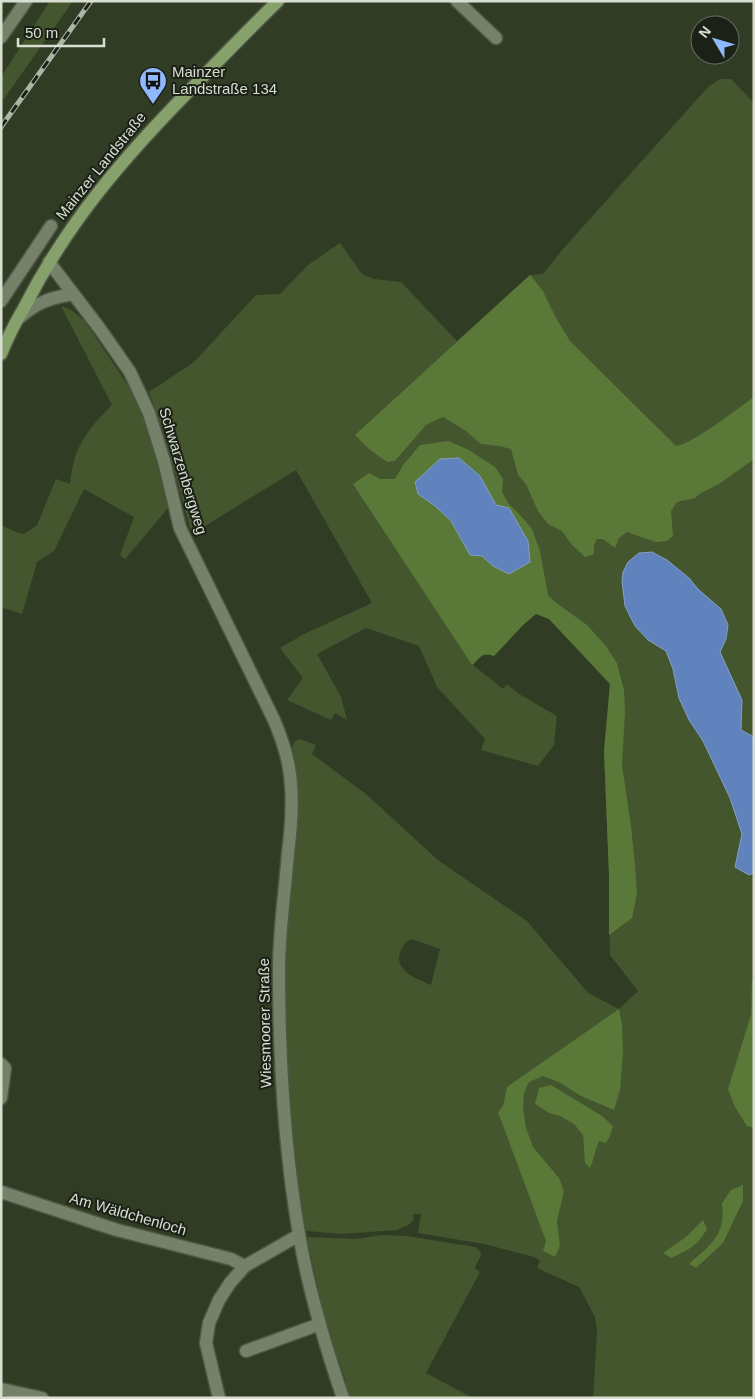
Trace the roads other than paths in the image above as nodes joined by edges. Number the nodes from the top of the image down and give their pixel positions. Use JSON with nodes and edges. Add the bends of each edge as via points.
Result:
{"nodes":[{"id":1,"x":26,"y":1,"type":"edge"},
{"id":2,"x":278,"y":1,"type":"edge"},
{"id":3,"x":457,"y":1,"type":"edge"},
{"id":4,"x":1,"y":37,"type":"edge"},
{"id":5,"x":496,"y":38,"type":"dead end"},
{"id":6,"x":52,"y":226,"type":"dead end"},
{"id":7,"x":49,"y":262,"type":"junction"},
{"id":8,"x":73,"y":294,"type":"junction"},
{"id":9,"x":1,"y":301,"type":"edge"},
{"id":10,"x":18,"y":319,"type":"junction"},
{"id":11,"x":1,"y":354,"type":"edge"},
{"id":12,"x":274,"y":720,"type":"joint"},
{"id":13,"x":3,"y":1066,"type":"edge"},
{"id":14,"x":1,"y":1098,"type":"edge"},
{"id":15,"x":1,"y":1192,"type":"edge"},
{"id":16,"x":299,"y":1235,"type":"junction"},
{"id":17,"x":245,"y":1266,"type":"junction"},
{"id":18,"x":320,"y":1324,"type":"junction"},
{"id":19,"x":246,"y":1351,"type":"dead end"},
{"id":20,"x":1,"y":1389,"type":"edge"},
{"id":21,"x":42,"y":1398,"type":"edge"},
{"id":22,"x":219,"y":1398,"type":"edge"},
{"id":23,"x":343,"y":1398,"type":"edge"}],
"edges":[{"from":1,"to":4,"type":"street"},
{"from":2,"to":7,"type":"main road","name":"Mainzer Landstraße","via":[[119,166]]},
{"from":3,"to":5,"type":"street"},
{"from":6,"to":9,"type":"street"},
{"from":7,"to":8,"type":"street","name":"Schwarzenbergweg"},
{"from":7,"to":10,"type":"main road","name":"Mainzer Landstraße"},
{"from":8,"to":10,"type":"street","via":[[50,298]]},
{"from":8,"to":12,"type":"street","name":"Schwarzenbergweg","via":[[130,372],[149,412],[180,528]]},
{"from":10,"to":11,"type":"main road","name":"Mainzer Landstraße"},
{"from":12,"to":16,"type":"street","name":"Wiesmoorer Straße","via":[[285,748],[291,784],[292,819],[280,942],[279,1012],[288,1155]]},
{"from":13,"to":14,"type":"street"},
{"from":15,"to":17,"type":"street","name":"Am Wäldchenloch","via":[[117,1230],[231,1259]]},
{"from":16,"to":17,"type":"street"},
{"from":16,"to":18,"type":"street","name":"Wiesmoorer Straße"},
{"from":17,"to":22,"type":"street","via":[[219,1300],[209,1323],[206,1343]]},
{"from":18,"to":19,"type":"street"},
{"from":18,"to":23,"type":"street","name":"Wiesmoorer Straße"},
{"from":20,"to":21,"type":"street"}]}
